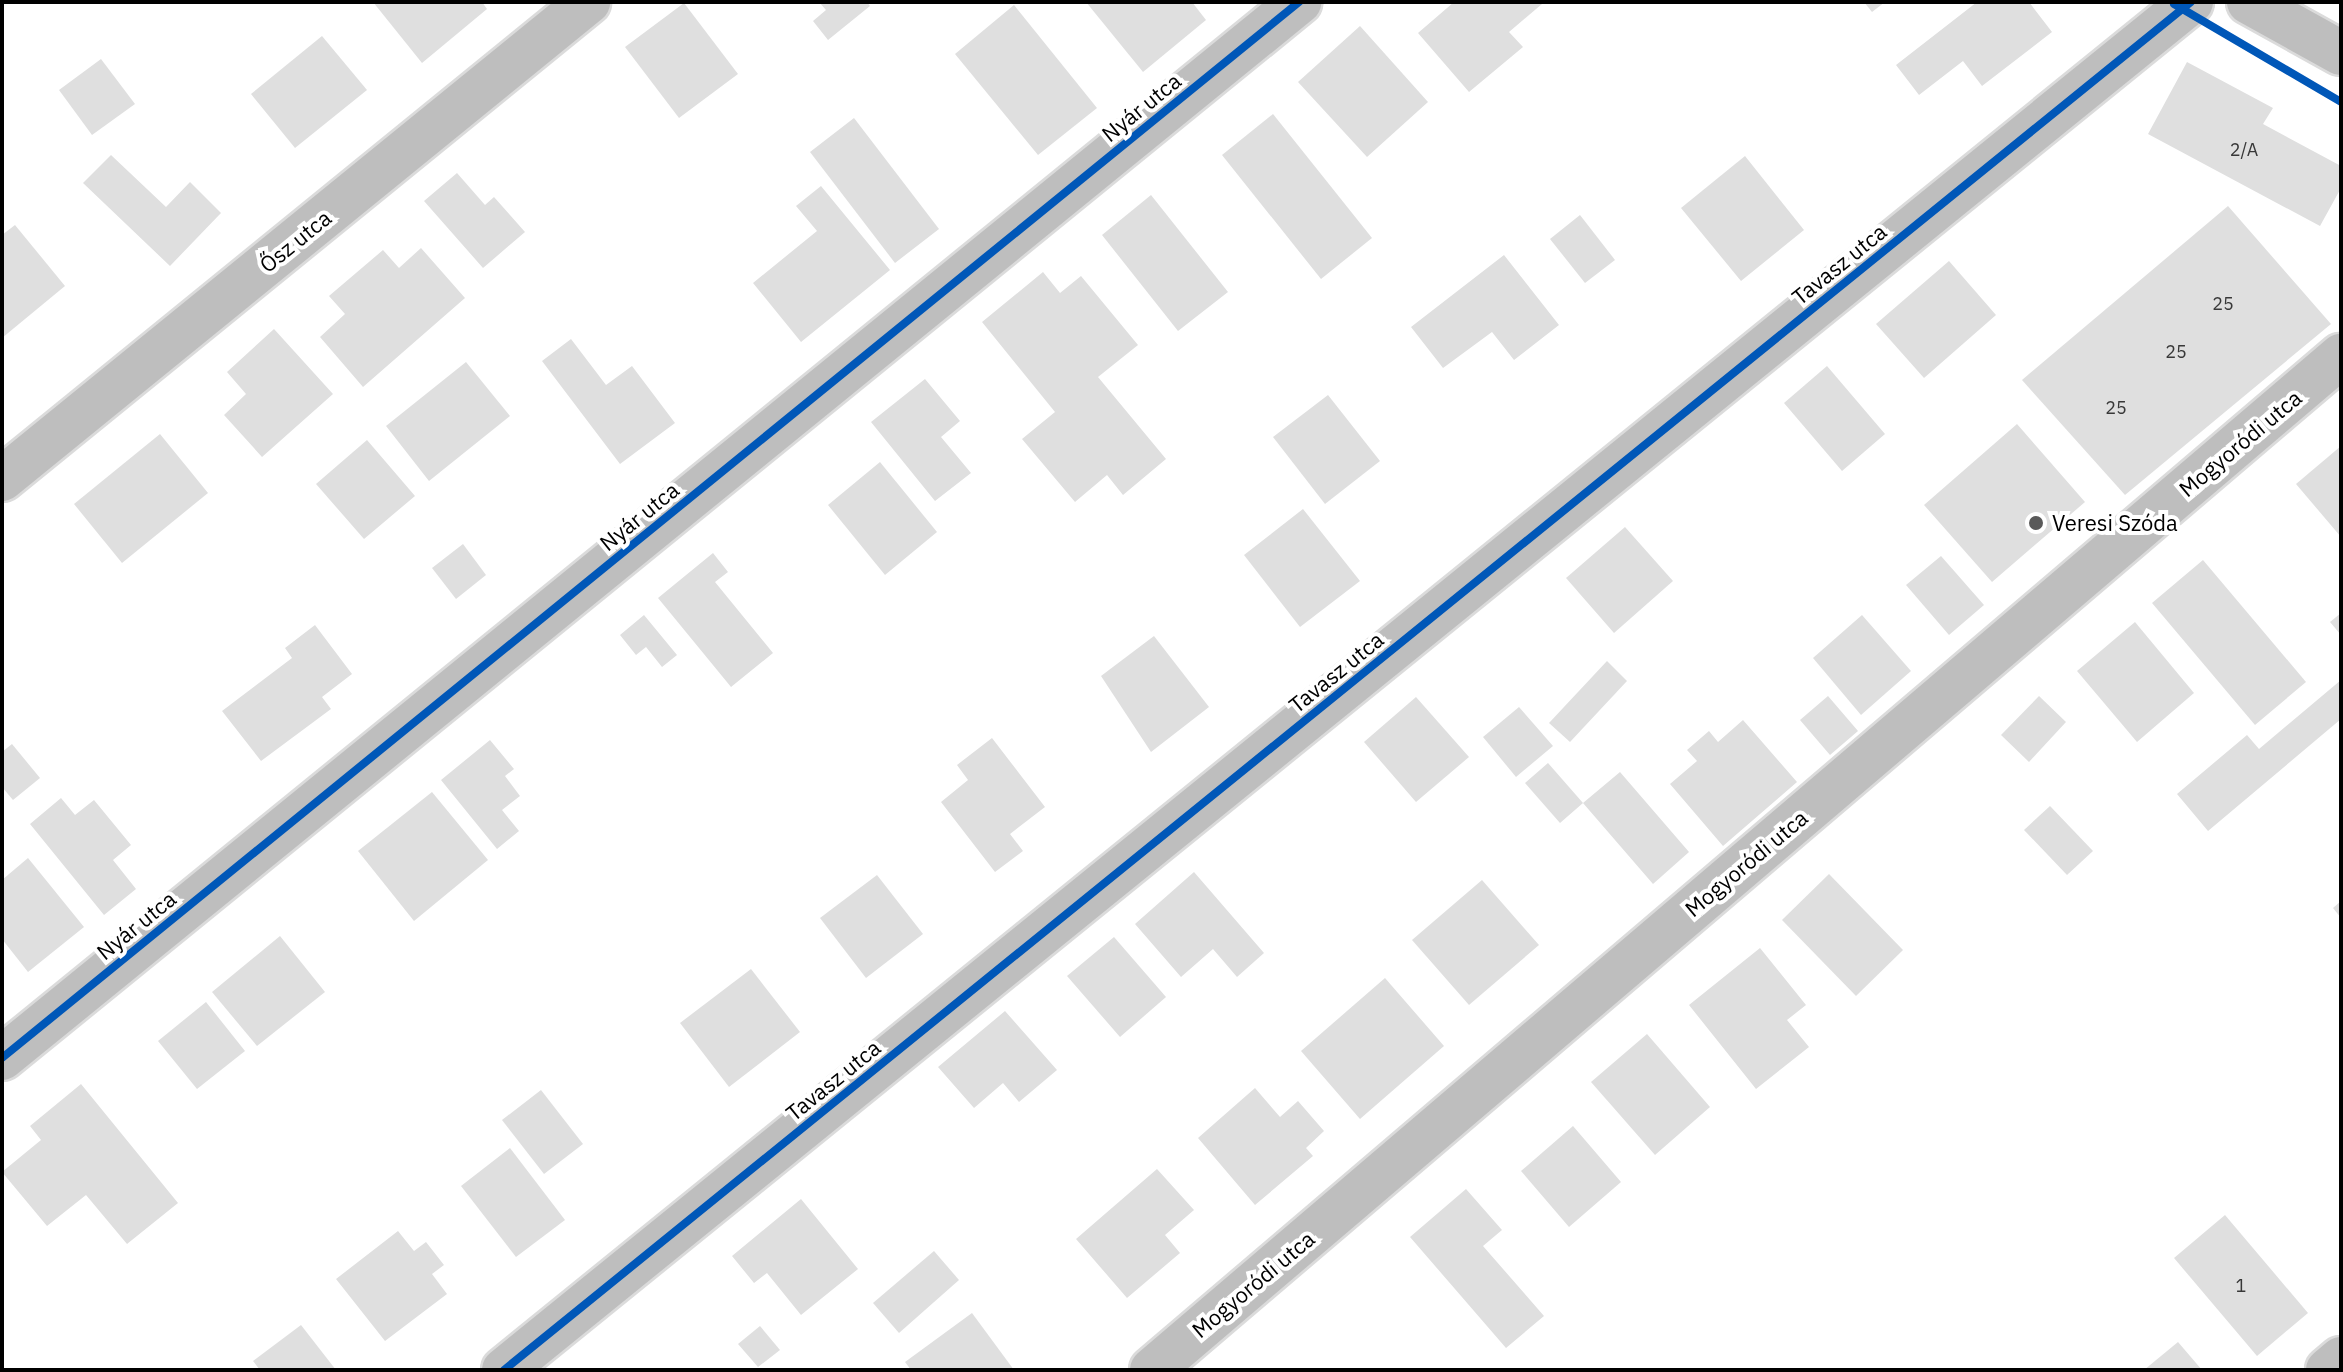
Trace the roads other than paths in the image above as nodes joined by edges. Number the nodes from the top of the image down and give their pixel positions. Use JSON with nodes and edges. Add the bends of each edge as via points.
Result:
{"nodes":[{"id":1,"x":588,"y":2,"type":"edge"},
{"id":2,"x":1299,"y":2,"type":"edge"},
{"id":3,"x":2191,"y":2,"type":"edge"},
{"id":4,"x":2249,"y":2,"type":"edge"},
{"id":5,"x":2341,"y":53,"type":"edge"},
{"id":6,"x":2341,"y":356,"type":"edge"},
{"id":7,"x":2,"y":479,"type":"edge"},
{"id":8,"x":2,"y":1058,"type":"edge"},
{"id":9,"x":2341,"y":1359,"type":"edge"},
{"id":10,"x":504,"y":1370,"type":"edge"},
{"id":11,"x":1152,"y":1370,"type":"edge"},
{"id":12,"x":2328,"y":1370,"type":"edge"}],
"edges":[{"from":1,"to":7,"type":"street","name":"Ősz utca"},
{"from":2,"to":8,"type":"street","name":"Nyár utca"},
{"from":3,"to":10,"type":"street","name":"Tavasz utca"},
{"from":4,"to":5,"type":"street"},
{"from":6,"to":11,"type":"street","name":"Mogyoródi utca"},
{"from":9,"to":12,"type":"street"}]}
